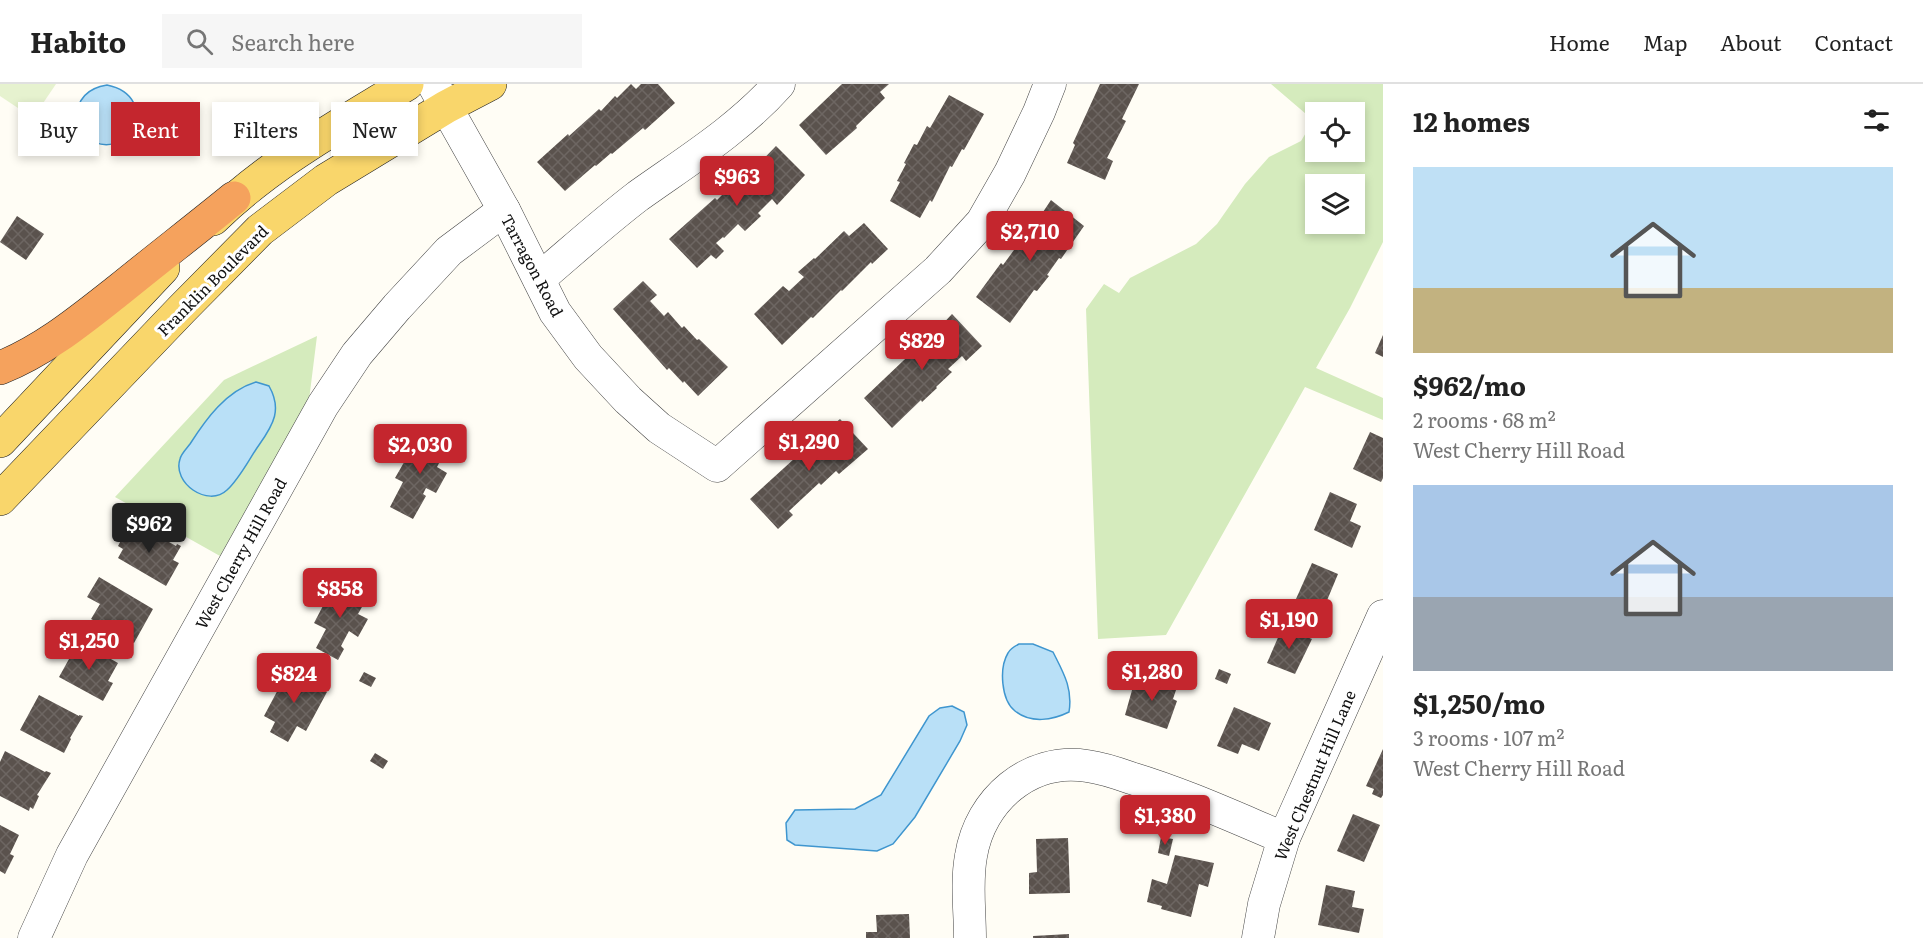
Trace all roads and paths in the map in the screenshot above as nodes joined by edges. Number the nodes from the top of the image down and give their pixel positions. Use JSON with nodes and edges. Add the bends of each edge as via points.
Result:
{"nodes":[{"id":1,"x":407,"y":84,"type":"edge"},
{"id":2,"x":490,"y":84,"type":"edge"},
{"id":3,"x":779,"y":84,"type":"edge"},
{"id":4,"x":1050,"y":84,"type":"edge"},
{"id":5,"x":440,"y":96,"type":"edge"},
{"id":6,"x":234,"y":198,"type":"junction"},
{"id":7,"x":504,"y":210,"type":"junction"},
{"id":8,"x":539,"y":279,"type":"junction"},
{"id":9,"x":0,"y":368,"type":"edge"},
{"id":10,"x":0,"y":441,"type":"edge"},
{"id":11,"x":0,"y":499,"type":"edge"},
{"id":12,"x":1383,"y":616,"type":"edge"},
{"id":13,"x":1284,"y":838,"type":"junction"},
{"id":14,"x":34,"y":938,"type":"edge"},
{"id":15,"x":970,"y":938,"type":"edge"},
{"id":16,"x":1258,"y":938,"type":"edge"}],
"edges":[{"from":1,"to":6,"type":"main road","via":[[308,144]]},
{"from":2,"to":5,"type":"main road","name":"Franklin Boulevard"},
{"from":3,"to":8,"type":"street","via":[[712,146],[636,198]]},
{"from":4,"to":8,"type":"street","name":"Tarragon Road","via":[[1010,173],[981,222],[938,270],[717,466],[658,428],[628,400],[588,357],[555,312]]},
{"from":5,"to":7,"type":"street","name":"Tarragon Road"},
{"from":5,"to":11,"type":"main road","name":"Franklin Boulevard","via":[[260,230]]},
{"from":6,"to":9,"type":"highway","via":[[46,345]]},
{"from":6,"to":10,"type":"main road"},
{"from":7,"to":8,"type":"street","name":"Tarragon Road"},
{"from":7,"to":14,"type":"street","name":"West Cherry Hill Road","via":[[449,251],[397,307],[357,354],[323,405],[72,855]]},
{"from":12,"to":13,"type":"street","name":"West Chestnut Hill Lane"},
{"from":13,"to":15,"type":"street","via":[[1114,772],[1087,765],[1046,768],[1003,792],[977,831],[970,867]]},
{"from":13,"to":16,"type":"street","name":"West Chestnut Hill Lane"}]}
